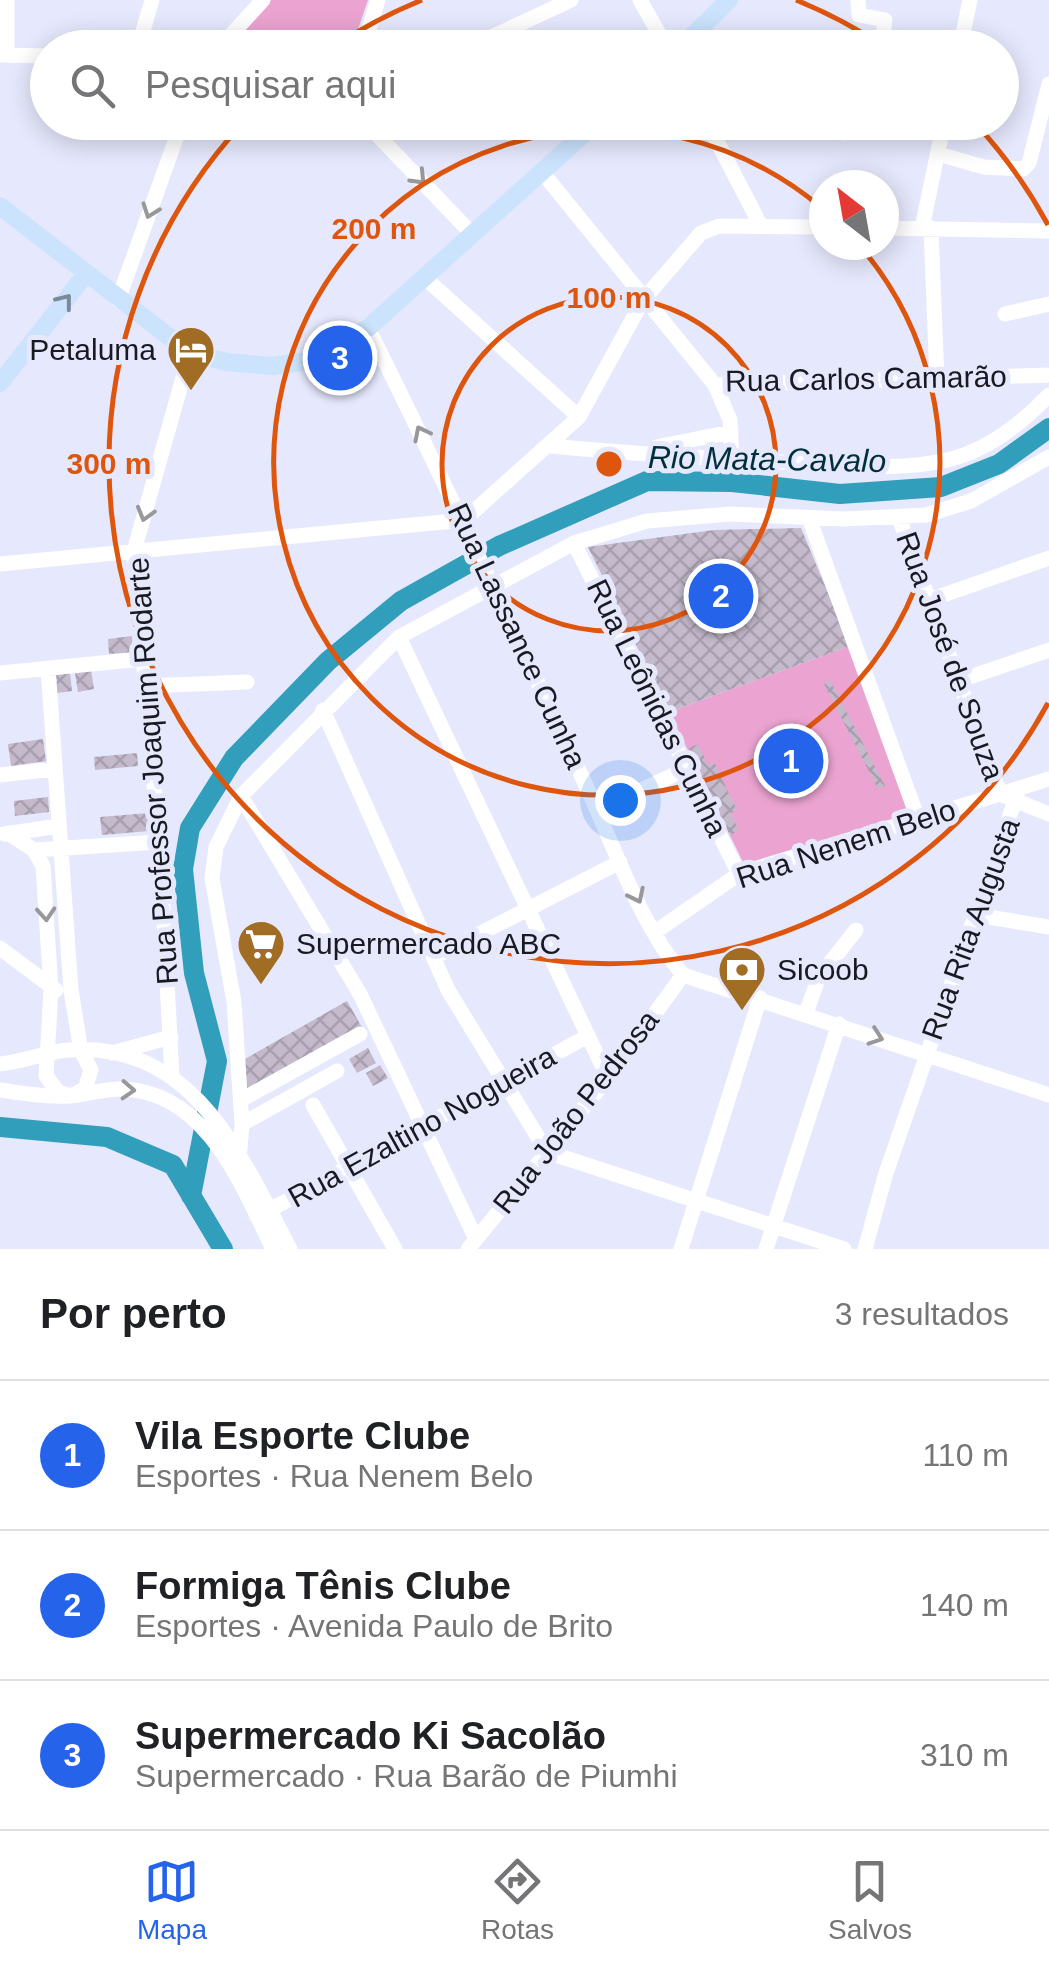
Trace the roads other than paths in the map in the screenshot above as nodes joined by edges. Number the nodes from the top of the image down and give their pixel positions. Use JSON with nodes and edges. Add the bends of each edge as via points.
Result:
{"nodes":[{"id":1,"x":7,"y":0,"type":"edge"},
{"id":2,"x":152,"y":0,"type":"edge"},
{"id":3,"x":262,"y":0,"type":"edge"},
{"id":4,"x":378,"y":0,"type":"edge"},
{"id":5,"x":571,"y":0,"type":"edge"},
{"id":6,"x":640,"y":0,"type":"edge"},
{"id":7,"x":729,"y":0,"type":"edge"},
{"id":8,"x":858,"y":0,"type":"edge"},
{"id":9,"x":970,"y":0,"type":"edge"},
{"id":10,"x":143,"y":30,"type":"edge"},
{"id":11,"x":235,"y":30,"type":"edge"},
{"id":12,"x":369,"y":30,"type":"edge"},
{"id":13,"x":507,"y":30,"type":"edge"},
{"id":14,"x":657,"y":30,"type":"edge"},
{"id":15,"x":698,"y":30,"type":"edge"},
{"id":16,"x":884,"y":30,"type":"edge"},
{"id":17,"x":964,"y":30,"type":"edge"},
{"id":18,"x":3,"y":55,"type":"edge"},
{"id":19,"x":30,"y":56,"type":"edge"},
{"id":20,"x":1049,"y":84,"type":"edge"},
{"id":21,"x":176,"y":140,"type":"edge"},
{"id":22,"x":382,"y":140,"type":"edge"},
{"id":23,"x":577,"y":140,"type":"edge"},
{"id":24,"x":717,"y":140,"type":"edge"},
{"id":25,"x":941,"y":140,"type":"edge"},
{"id":26,"x":938,"y":154,"type":"junction"},
{"id":27,"x":542,"y":172,"type":"junction"},
{"id":28,"x":0,"y":206,"type":"edge"},
{"id":29,"x":762,"y":226,"type":"junction"},
{"id":30,"x":809,"y":227,"type":"edge"},
{"id":31,"x":899,"y":228,"type":"edge"},
{"id":32,"x":926,"y":228,"type":"junction"},
{"id":33,"x":1049,"y":231,"type":"edge"},
{"id":34,"x":472,"y":234,"type":"junction"},
{"id":35,"x":86,"y":274,"type":"junction"},
{"id":36,"x":424,"y":277,"type":"junction"},
{"id":37,"x":118,"y":300,"type":"junction"},
{"id":38,"x":643,"y":300,"type":"junction"},
{"id":39,"x":1049,"y":304,"type":"edge"},
{"id":40,"x":1005,"y":314,"type":"dead end"},
{"id":41,"x":368,"y":328,"type":"junction"},
{"id":42,"x":190,"y":353,"type":"junction"},
{"id":43,"x":1049,"y":375,"type":"edge"},
{"id":44,"x":937,"y":381,"type":"junction"},
{"id":45,"x":0,"y":383,"type":"edge"},
{"id":46,"x":716,"y":385,"type":"junction"},
{"id":47,"x":1049,"y":395,"type":"edge"},
{"id":48,"x":579,"y":417,"type":"junction"},
{"id":49,"x":731,"y":432,"type":"junction"},
{"id":50,"x":551,"y":446,"type":"junction"},
{"id":51,"x":637,"y":451,"type":"junction"},
{"id":52,"x":1049,"y":457,"type":"edge"},
{"id":53,"x":732,"y":460,"type":"junction"},
{"id":54,"x":809,"y":518,"type":"junction"},
{"id":55,"x":899,"y":518,"type":"junction"},
{"id":56,"x":467,"y":526,"type":"junction"},
{"id":57,"x":574,"y":542,"type":"junction"},
{"id":58,"x":134,"y":551,"type":"junction"},
{"id":59,"x":1049,"y":558,"type":"edge"},
{"id":60,"x":0,"y":564,"type":"edge"},
{"id":61,"x":492,"y":585,"type":"junction"},
{"id":62,"x":929,"y":600,"type":"junction"},
{"id":63,"x":400,"y":637,"type":"junction"},
{"id":64,"x":1049,"y":650,"type":"edge"},
{"id":65,"x":142,"y":659,"type":"junction"},
{"id":66,"x":48,"y":668,"type":"junction"},
{"id":67,"x":0,"y":673,"type":"edge"},
{"id":68,"x":958,"y":680,"type":"junction"},
{"id":69,"x":247,"y":682,"type":"dead end"},
{"id":70,"x":144,"y":686,"type":"junction"},
{"id":71,"x":323,"y":710,"type":"junction"},
{"id":72,"x":686,"y":769,"type":"junction"},
{"id":73,"x":54,"y":770,"type":"junction"},
{"id":74,"x":0,"y":775,"type":"edge"},
{"id":75,"x":1049,"y":779,"type":"edge"},
{"id":76,"x":1000,"y":794,"type":"junction"},
{"id":77,"x":240,"y":796,"type":"junction"},
{"id":78,"x":1018,"y":796,"type":"junction"},
{"id":79,"x":598,"y":810,"type":"junction"},
{"id":80,"x":1049,"y":814,"type":"edge"},
{"id":81,"x":918,"y":819,"type":"junction"},
{"id":82,"x":59,"y":826,"type":"junction"},
{"id":83,"x":4,"y":834,"type":"edge"},
{"id":84,"x":159,"y":842,"type":"junction"},
{"id":85,"x":62,"y":848,"type":"junction"},
{"id":86,"x":34,"y":850,"type":"junction"},
{"id":87,"x":620,"y":862,"type":"junction"},
{"id":88,"x":739,"y":874,"type":"junction"},
{"id":89,"x":527,"y":912,"type":"junction"},
{"id":90,"x":976,"y":916,"type":"junction"},
{"id":91,"x":1049,"y":927,"type":"edge"},
{"id":92,"x":856,"y":930,"type":"dead end"},
{"id":93,"x":655,"y":932,"type":"junction"},
{"id":94,"x":0,"y":948,"type":"edge"},
{"id":95,"x":434,"y":957,"type":"junction"},
{"id":96,"x":683,"y":974,"type":"junction"},
{"id":97,"x":51,"y":990,"type":"junction"},
{"id":98,"x":70,"y":990,"type":"junction"},
{"id":99,"x":760,"y":998,"type":"junction"},
{"id":100,"x":806,"y":1013,"type":"junction"},
{"id":101,"x":839,"y":1024,"type":"junction"},
{"id":102,"x":360,"y":1034,"type":"dead end"},
{"id":103,"x":171,"y":1037,"type":"junction"},
{"id":104,"x":586,"y":1038,"type":"junction"},
{"id":105,"x":81,"y":1051,"type":"junction"},
{"id":106,"x":112,"y":1053,"type":"junction"},
{"id":107,"x":50,"y":1054,"type":"junction"},
{"id":108,"x":926,"y":1055,"type":"junction"},
{"id":109,"x":0,"y":1064,"type":"edge"},
{"id":110,"x":337,"y":1071,"type":"dead end"},
{"id":111,"x":608,"y":1078,"type":"junction"},
{"id":112,"x":174,"y":1079,"type":"junction"},
{"id":113,"x":502,"y":1082,"type":"junction"},
{"id":114,"x":0,"y":1090,"type":"edge"},
{"id":115,"x":1049,"y":1095,"type":"edge"},
{"id":116,"x":71,"y":1096,"type":"junction"},
{"id":117,"x":241,"y":1100,"type":"junction"},
{"id":118,"x":313,"y":1105,"type":"dead end"},
{"id":119,"x":242,"y":1124,"type":"junction"},
{"id":120,"x":423,"y":1125,"type":"junction"},
{"id":121,"x":547,"y":1152,"type":"junction"},
{"id":122,"x":232,"y":1156,"type":"junction"},
{"id":123,"x":349,"y":1169,"type":"junction"},
{"id":124,"x":696,"y":1201,"type":"junction"},
{"id":125,"x":263,"y":1214,"type":"junction"},
{"id":126,"x":774,"y":1226,"type":"junction"},
{"id":127,"x":472,"y":1244,"type":"edge"},
{"id":128,"x":273,"y":1249,"type":"edge"},
{"id":129,"x":290,"y":1249,"type":"edge"},
{"id":130,"x":394,"y":1249,"type":"edge"},
{"id":131,"x":681,"y":1249,"type":"edge"},
{"id":132,"x":766,"y":1249,"type":"edge"},
{"id":133,"x":844,"y":1249,"type":"edge"},
{"id":134,"x":864,"y":1249,"type":"edge"}],
"edges":[{"from":1,"to":18,"type":"street"},
{"from":2,"to":10,"type":"street"},
{"from":3,"to":11,"type":"street"},
{"from":4,"to":12,"type":"street"},
{"from":5,"to":13,"type":"street"},
{"from":6,"to":14,"type":"street"},
{"from":7,"to":15,"type":"main road"},
{"from":8,"to":16,"type":"street","via":[[859,15],[885,20]]},
{"from":9,"to":17,"type":"street"},
{"from":18,"to":19,"type":"street"},
{"from":20,"to":26,"type":"street","via":[[1022,170]]},
{"from":21,"to":37,"type":"street","one_way":true},
{"from":22,"to":34,"type":"street","one_way":true},
{"from":23,"to":27,"type":"main road"},
{"from":24,"to":29,"type":"street"},
{"from":25,"to":26,"type":"street"},
{"from":26,"to":32,"type":"street"},
{"from":27,"to":34,"type":"main road"},
{"from":27,"to":38,"type":"street","name":"Rua Carlos Camarão"},
{"from":28,"to":35,"type":"main road"},
{"from":29,"to":30,"type":"street"},
{"from":29,"to":38,"type":"street","via":[[710,228]]},
{"from":31,"to":32,"type":"street"},
{"from":32,"to":33,"type":"street"},
{"from":32,"to":44,"type":"street"},
{"from":34,"to":36,"type":"main road"},
{"from":35,"to":37,"type":"main road"},
{"from":45,"to":35,"type":"main road","one_way":true},
{"from":36,"to":41,"type":"main road"},
{"from":36,"to":48,"type":"street"},
{"from":37,"to":42,"type":"main road"},
{"from":38,"to":46,"type":"street","name":"Rua Carlos Camarão"},
{"from":38,"to":48,"type":"street"},
{"from":39,"to":40,"type":"street"},
{"from":41,"to":42,"type":"main road","via":[[308,362],[272,366]]},
{"from":56,"to":41,"type":"street","name":"Rua Lassance Cunha","one_way":true},
{"from":42,"to":58,"type":"street","name":"Rua Professor Joaquim Rodarte","one_way":true},
{"from":43,"to":44,"type":"street","name":"Rua Carlos Camarão"},
{"from":44,"to":46,"type":"street","name":"Rua Carlos Camarão"},
{"from":46,"to":49,"type":"street"},
{"from":47,"to":53,"type":"street","via":[[1009,430],[948,460],[858,466]]},
{"from":48,"to":50,"type":"street"},
{"from":49,"to":51,"type":"street"},
{"from":49,"to":53,"type":"street"},
{"from":50,"to":51,"type":"street"},
{"from":50,"to":56,"type":"street"},
{"from":51,"to":53,"type":"street"},
{"from":52,"to":55,"type":"street","via":[[971,501]]},
{"from":54,"to":55,"type":"street"},
{"from":54,"to":57,"type":"street","via":[[730,514],[647,521]]},
{"from":54,"to":81,"type":"street"},
{"from":55,"to":62,"type":"street","name":"Rua José de Souza"},
{"from":56,"to":58,"type":"street"},
{"from":56,"to":61,"type":"street","name":"Rua Lassance Cunha"},
{"from":57,"to":61,"type":"street"},
{"from":57,"to":72,"type":"street","name":"Rua Leônidas Cunha"},
{"from":58,"to":60,"type":"street"},
{"from":58,"to":65,"type":"street","name":"Rua Professor Joaquim Rodarte"},
{"from":59,"to":62,"type":"street"},
{"from":61,"to":63,"type":"street"},
{"from":61,"to":79,"type":"street","name":"Rua Lassance Cunha"},
{"from":62,"to":68,"type":"street","name":"Rua José de Souza"},
{"from":63,"to":71,"type":"street"},
{"from":63,"to":89,"type":"street"},
{"from":64,"to":68,"type":"street"},
{"from":65,"to":66,"type":"street"},
{"from":65,"to":70,"type":"street","name":"Rua Professor Joaquim Rodarte"},
{"from":66,"to":67,"type":"street"},
{"from":66,"to":73,"type":"street"},
{"from":68,"to":76,"type":"street","name":"Rua José de Souza"},
{"from":69,"to":70,"type":"street"},
{"from":70,"to":84,"type":"street","name":"Rua Professor Joaquim Rodarte"},
{"from":71,"to":77,"type":"street"},
{"from":71,"to":95,"type":"street"},
{"from":72,"to":79,"type":"street"},
{"from":72,"to":88,"type":"street","name":"Rua Leônidas Cunha"},
{"from":73,"to":74,"type":"street"},
{"from":73,"to":82,"type":"street"},
{"from":75,"to":78,"type":"street"},
{"from":76,"to":78,"type":"street"},
{"from":76,"to":81,"type":"street","name":"Rua Nenem Belo"},
{"from":77,"to":117,"type":"street","via":[[216,846],[212,878],[234,1002]]},
{"from":77,"to":120,"type":"street","via":[[360,994]]},
{"from":78,"to":80,"type":"street"},
{"from":78,"to":90,"type":"street","name":"Rua Rita Augusta"},
{"from":79,"to":87,"type":"street","name":"Rua Lassance Cunha"},
{"from":81,"to":88,"type":"street","name":"Rua Nenem Belo"},
{"from":82,"to":83,"type":"street"},
{"from":82,"to":85,"type":"street"},
{"from":83,"to":86,"type":"street"},
{"from":84,"to":85,"type":"street"},
{"from":84,"to":103,"type":"street","name":"Rua Professor Joaquim Rodarte"},
{"from":85,"to":86,"type":"street"},
{"from":85,"to":98,"type":"street"},
{"from":86,"to":97,"type":"street","one_way":true,"via":[[43,866]]},
{"from":87,"to":89,"type":"street"},
{"from":87,"to":93,"type":"street","name":"Rua Lassance Cunha","one_way":true},
{"from":88,"to":93,"type":"street","name":"Rua Nenem Belo"},
{"from":89,"to":95,"type":"street"},
{"from":89,"to":104,"type":"street"},
{"from":90,"to":91,"type":"street"},
{"from":90,"to":108,"type":"street","name":"Rua Rita Augusta"},
{"from":92,"to":100,"type":"street","via":[[819,977]]},
{"from":93,"to":96,"type":"street","name":"Rua Lassance Cunha"},
{"from":94,"to":97,"type":"street"},
{"from":95,"to":113,"type":"street"},
{"from":96,"to":99,"type":"street"},
{"from":96,"to":111,"type":"street","name":"Rua João Pedrosa"},
{"from":97,"to":98,"type":"street"},
{"from":97,"to":107,"type":"street"},
{"from":98,"to":105,"type":"street"},
{"from":99,"to":100,"type":"street"},
{"from":99,"to":124,"type":"street"},
{"from":100,"to":101,"type":"street"},
{"from":101,"to":108,"type":"street","one_way":true},
{"from":101,"to":126,"type":"street"},
{"from":102,"to":117,"type":"street"},
{"from":103,"to":106,"type":"street"},
{"from":103,"to":112,"type":"street","name":"Rua Professor Joaquim Rodarte"},
{"from":104,"to":111,"type":"street"},
{"from":104,"to":113,"type":"street","name":"Rua Ezaltino Nogueira"},
{"from":105,"to":106,"type":"street"},
{"from":105,"to":107,"type":"street"},
{"from":105,"to":116,"type":"street","via":[[90,1080]]},
{"from":106,"to":112,"type":"street"},
{"from":107,"to":109,"type":"street"},
{"from":107,"to":116,"type":"street","via":[[50,1085]]},
{"from":108,"to":115,"type":"street"},
{"from":108,"to":134,"type":"street","name":"Rua Rita Augusta"},
{"from":110,"to":119,"type":"street"},
{"from":111,"to":121,"type":"street","name":"Rua João Pedrosa"},
{"from":112,"to":122,"type":"street","via":[[223,1126]]},
{"from":113,"to":120,"type":"street","name":"Rua Ezaltino Nogueira"},
{"from":113,"to":121,"type":"street"},
{"from":114,"to":116,"type":"street"},
{"from":116,"to":122,"type":"street","one_way":true,"via":[[142,1090],[182,1110]]},
{"from":117,"to":119,"type":"street"},
{"from":118,"to":123,"type":"street"},
{"from":119,"to":122,"type":"street"},
{"from":120,"to":123,"type":"street","name":"Rua Ezaltino Nogueira"},
{"from":120,"to":127,"type":"street"},
{"from":121,"to":124,"type":"street"},
{"from":121,"to":127,"type":"street","name":"Rua João Pedrosa"},
{"from":122,"to":125,"type":"street"},
{"from":123,"to":125,"type":"street","name":"Rua Ezaltino Nogueira"},
{"from":123,"to":130,"type":"street"},
{"from":124,"to":126,"type":"street"},
{"from":124,"to":131,"type":"street"},
{"from":125,"to":128,"type":"street"},
{"from":125,"to":129,"type":"street"},
{"from":126,"to":132,"type":"street"},
{"from":126,"to":133,"type":"street"}]}
